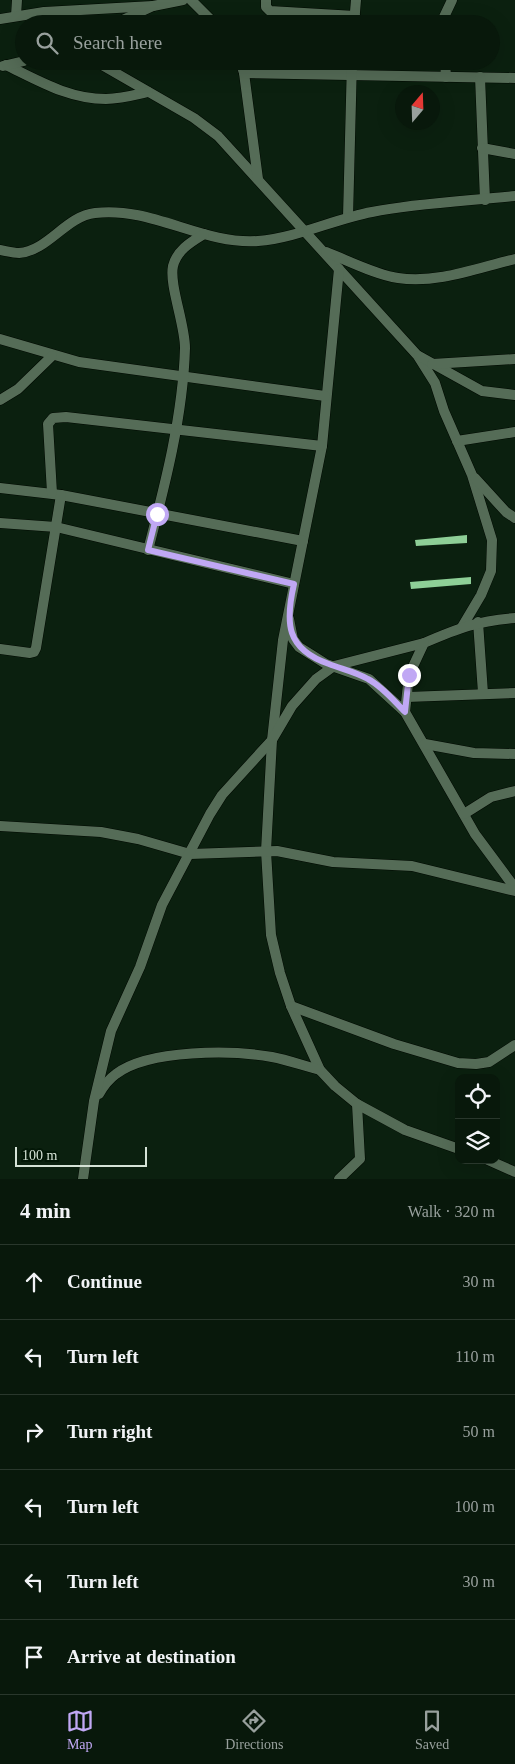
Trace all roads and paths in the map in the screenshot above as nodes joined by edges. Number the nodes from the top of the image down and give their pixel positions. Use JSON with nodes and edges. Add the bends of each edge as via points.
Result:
{"nodes":[{"id":1,"x":17,"y":0,"type":"edge"},
{"id":2,"x":183,"y":0,"type":"edge"},
{"id":3,"x":191,"y":0,"type":"edge"},
{"id":4,"x":266,"y":0,"type":"edge"},
{"id":5,"x":356,"y":0,"type":"edge"},
{"id":6,"x":452,"y":0,"type":"edge"},
{"id":7,"x":153,"y":6,"type":"junction"},
{"id":8,"x":16,"y":15,"type":"edge"},
{"id":9,"x":23,"y":15,"type":"edge"},
{"id":10,"x":134,"y":15,"type":"edge"},
{"id":11,"x":206,"y":15,"type":"edge"},
{"id":12,"x":308,"y":15,"type":"edge"},
{"id":13,"x":355,"y":15,"type":"edge"},
{"id":14,"x":445,"y":15,"type":"edge"},
{"id":15,"x":15,"y":16,"type":"edge"},
{"id":16,"x":0,"y":19,"type":"edge"},
{"id":17,"x":3,"y":66,"type":"edge"},
{"id":18,"x":110,"y":70,"type":"edge"},
{"id":19,"x":243,"y":70,"type":"edge"},
{"id":20,"x":352,"y":70,"type":"edge"},
{"id":21,"x":446,"y":70,"type":"edge"},
{"id":22,"x":244,"y":73,"type":"junction"},
{"id":23,"x":352,"y":74,"type":"junction"},
{"id":24,"x":446,"y":77,"type":"junction"},
{"id":25,"x":480,"y":78,"type":"junction"},
{"id":26,"x":515,"y":78,"type":"edge"},
{"id":27,"x":148,"y":92,"type":"junction"},
{"id":28,"x":482,"y":148,"type":"junction"},
{"id":29,"x":515,"y":154,"type":"edge"},
{"id":30,"x":258,"y":180,"type":"junction"},
{"id":31,"x":515,"y":196,"type":"edge"},
{"id":32,"x":485,"y":200,"type":"junction"},
{"id":33,"x":348,"y":217,"type":"junction"},
{"id":34,"x":304,"y":232,"type":"junction"},
{"id":35,"x":204,"y":234,"type":"junction"},
{"id":36,"x":0,"y":250,"type":"edge"},
{"id":37,"x":322,"y":251,"type":"junction"},
{"id":38,"x":515,"y":259,"type":"edge"},
{"id":39,"x":339,"y":269,"type":"junction"},
{"id":40,"x":0,"y":339,"type":"edge"},
{"id":41,"x":52,"y":356,"type":"junction"},
{"id":42,"x":418,"y":356,"type":"junction"},
{"id":43,"x":515,"y":360,"type":"edge"},
{"id":44,"x":432,"y":364,"type":"junction"},
{"id":45,"x":183,"y":375,"type":"junction"},
{"id":46,"x":515,"y":395,"type":"edge"},
{"id":47,"x":325,"y":396,"type":"junction"},
{"id":48,"x":0,"y":400,"type":"edge"},
{"id":49,"x":175,"y":431,"type":"junction"},
{"id":50,"x":515,"y":432,"type":"edge"},
{"id":51,"x":457,"y":441,"type":"junction"},
{"id":52,"x":322,"y":446,"type":"junction"},
{"id":53,"x":472,"y":475,"type":"junction"},
{"id":54,"x":0,"y":488,"type":"edge"},
{"id":55,"x":56,"y":494,"type":"junction"},
{"id":56,"x":157,"y":514,"type":"junction"},
{"id":57,"x":515,"y":518,"type":"edge"},
{"id":58,"x":0,"y":523,"type":"edge"},
{"id":59,"x":56,"y":527,"type":"junction"},
{"id":60,"x":304,"y":541,"type":"junction"},
{"id":61,"x":148,"y":550,"type":"junction"},
{"id":62,"x":294,"y":584,"type":"junction"},
{"id":63,"x":288,"y":613,"type":"junction"},
{"id":64,"x":515,"y":618,"type":"edge"},
{"id":65,"x":478,"y":622,"type":"junction"},
{"id":66,"x":462,"y":627,"type":"junction"},
{"id":67,"x":424,"y":643,"type":"junction"},
{"id":68,"x":0,"y":649,"type":"edge"},
{"id":69,"x":334,"y":666,"type":"junction"},
{"id":70,"x":515,"y":692,"type":"edge"},
{"id":71,"x":483,"y":693,"type":"junction"},
{"id":72,"x":406,"y":697,"type":"junction"},
{"id":73,"x":405,"y":712,"type":"junction"},
{"id":74,"x":272,"y":740,"type":"junction"},
{"id":75,"x":425,"y":744,"type":"junction"},
{"id":76,"x":515,"y":754,"type":"edge"},
{"id":77,"x":515,"y":791,"type":"edge"},
{"id":78,"x":464,"y":814,"type":"junction"},
{"id":79,"x":0,"y":826,"type":"edge"},
{"id":80,"x":266,"y":851,"type":"junction"},
{"id":81,"x":190,"y":854,"type":"junction"},
{"id":82,"x":515,"y":889,"type":"edge"},
{"id":83,"x":292,"y":1006,"type":"junction"},
{"id":84,"x":515,"y":1045,"type":"edge"},
{"id":85,"x":320,"y":1070,"type":"junction"},
{"id":86,"x":94,"y":1101,"type":"junction"},
{"id":87,"x":357,"y":1104,"type":"junction"},
{"id":88,"x":455,"y":1149,"type":"edge"},
{"id":89,"x":497,"y":1164,"type":"edge"},
{"id":90,"x":515,"y":1172,"type":"edge"},
{"id":91,"x":83,"y":1179,"type":"edge"},
{"id":92,"x":339,"y":1179,"type":"edge"}],
"edges":[{"from":1,"to":8,"type":"street"},
{"from":2,"to":7,"type":"street"},
{"from":3,"to":11,"type":"street"},
{"from":4,"to":12,"type":"street","via":[[270,11]]},
{"from":5,"to":13,"type":"street"},
{"from":6,"to":14,"type":"street"},
{"from":7,"to":9,"type":"street"},
{"from":7,"to":10,"type":"street"},
{"from":15,"to":16,"type":"street"},
{"from":17,"to":27,"type":"street","via":[[83,98],[108,99]]},
{"from":18,"to":27,"type":"street"},
{"from":19,"to":22,"type":"street"},
{"from":20,"to":23,"type":"street"},
{"from":21,"to":24,"type":"street"},
{"from":22,"to":23,"type":"street"},
{"from":22,"to":30,"type":"street"},
{"from":23,"to":24,"type":"street"},
{"from":23,"to":33,"type":"street"},
{"from":24,"to":25,"type":"street"},
{"from":25,"to":26,"type":"street"},
{"from":25,"to":28,"type":"street"},
{"from":27,"to":30,"type":"street","via":[[218,136]]},
{"from":28,"to":29,"type":"street"},
{"from":28,"to":32,"type":"street"},
{"from":30,"to":34,"type":"street"},
{"from":31,"to":32,"type":"street"},
{"from":32,"to":33,"type":"street","via":[[372,211]]},
{"from":33,"to":34,"type":"street"},
{"from":34,"to":35,"type":"street","via":[[259,241],[228,241]]},
{"from":34,"to":37,"type":"street"},
{"from":35,"to":36,"type":"street","via":[[144,216],[93,213],[72,222],[41,245],[20,253]]},
{"from":35,"to":45,"type":"street","via":[[183,247],[173,266],[185,334]]},
{"from":37,"to":38,"type":"street","via":[[396,278],[414,280],[434,279]]},
{"from":37,"to":39,"type":"street"},
{"from":39,"to":42,"type":"street"},
{"from":39,"to":47,"type":"street"},
{"from":40,"to":41,"type":"street"},
{"from":41,"to":45,"type":"street"},
{"from":41,"to":48,"type":"street","via":[[18,389]]},
{"from":42,"to":44,"type":"street"},
{"from":42,"to":51,"type":"street","via":[[435,383]]},
{"from":43,"to":44,"type":"street"},
{"from":44,"to":46,"type":"street","via":[[482,391]]},
{"from":45,"to":47,"type":"street"},
{"from":45,"to":49,"type":"street"},
{"from":47,"to":52,"type":"street"},
{"from":49,"to":52,"type":"street"},
{"from":49,"to":55,"type":"street","via":[[53,418],[48,424]]},
{"from":49,"to":56,"type":"street"},
{"from":50,"to":51,"type":"street"},
{"from":51,"to":53,"type":"street"},
{"from":52,"to":60,"type":"street"},
{"from":53,"to":57,"type":"street"},
{"from":53,"to":66,"type":"street","via":[[492,540],[492,556],[491,571],[481,595]]},
{"from":54,"to":55,"type":"street"},
{"from":55,"to":56,"type":"street"},
{"from":55,"to":59,"type":"street"},
{"from":56,"to":60,"type":"street"},
{"from":56,"to":61,"type":"street"},
{"from":58,"to":59,"type":"street"},
{"from":59,"to":61,"type":"street"},
{"from":59,"to":68,"type":"street","via":[[36,648],[30,653]]},
{"from":60,"to":62,"type":"street"},
{"from":61,"to":62,"type":"street"},
{"from":62,"to":63,"type":"street"},
{"from":63,"to":69,"type":"street","via":[[293,639],[299,647]]},
{"from":63,"to":74,"type":"street"},
{"from":64,"to":65,"type":"street"},
{"from":65,"to":66,"type":"street"},
{"from":65,"to":71,"type":"street"},
{"from":66,"to":67,"type":"street"},
{"from":67,"to":69,"type":"street"},
{"from":67,"to":72,"type":"street","via":[[409,675]]},
{"from":69,"to":73,"type":"street","via":[[369,679]]},
{"from":69,"to":74,"type":"street","via":[[316,679],[292,706]]},
{"from":70,"to":71,"type":"street"},
{"from":71,"to":72,"type":"street"},
{"from":72,"to":73,"type":"street"},
{"from":73,"to":75,"type":"street"},
{"from":74,"to":80,"type":"street"},
{"from":74,"to":81,"type":"street","via":[[222,795]]},
{"from":75,"to":76,"type":"street","via":[[474,753]]},
{"from":75,"to":78,"type":"street"},
{"from":77,"to":78,"type":"street","via":[[491,797]]},
{"from":78,"to":82,"type":"street"},
{"from":79,"to":81,"type":"street","via":[[100,832]]},
{"from":80,"to":81,"type":"street"},
{"from":80,"to":82,"type":"street","via":[[333,862],[412,866]]},
{"from":80,"to":83,"type":"street","via":[[271,935]]},
{"from":81,"to":86,"type":"street","via":[[162,905],[111,1031]]},
{"from":83,"to":84,"type":"street","via":[[394,1044],[458,1063],[489,1062]]},
{"from":83,"to":85,"type":"street"},
{"from":85,"to":86,"type":"street","via":[[272,1057],[240,1053],[173,1056],[138,1063],[116,1074]]},
{"from":85,"to":87,"type":"street"},
{"from":86,"to":91,"type":"street"},
{"from":87,"to":88,"type":"street","via":[[405,1130]]},
{"from":87,"to":92,"type":"street","via":[[360,1159]]},
{"from":89,"to":90,"type":"street"}]}
